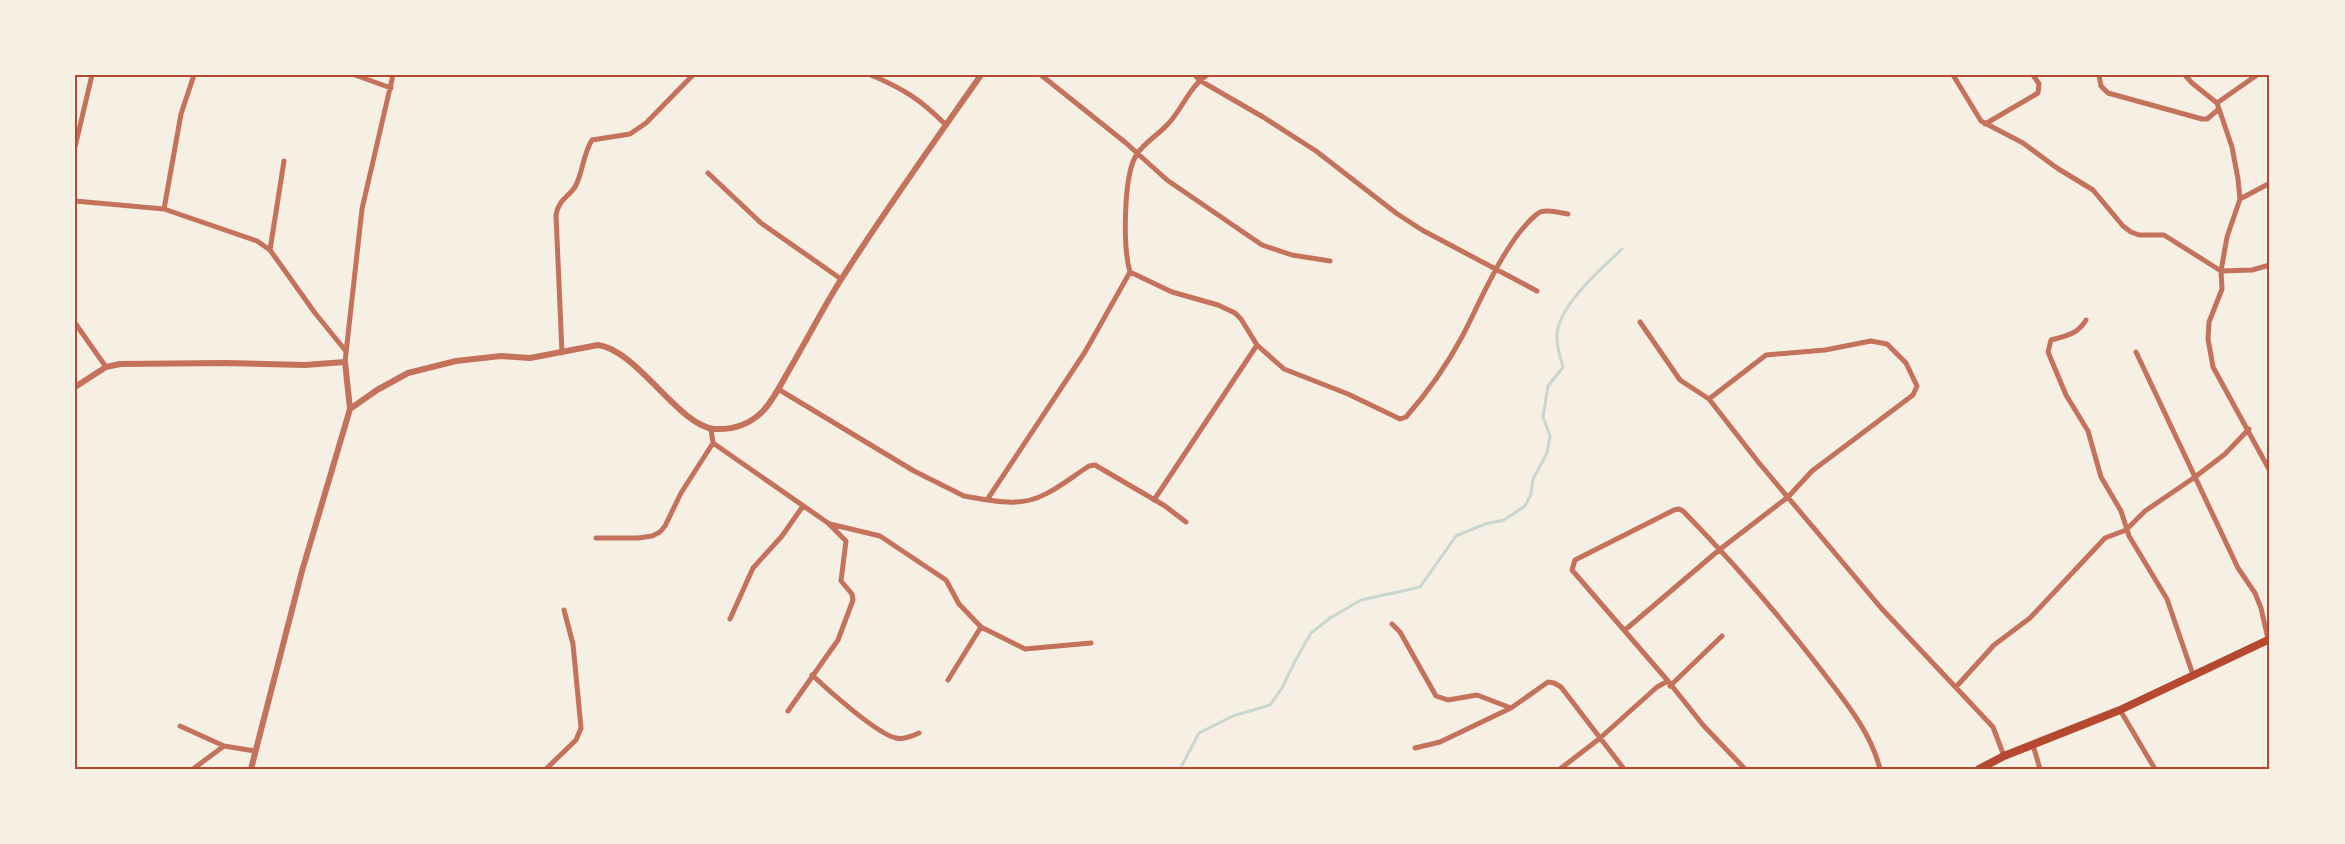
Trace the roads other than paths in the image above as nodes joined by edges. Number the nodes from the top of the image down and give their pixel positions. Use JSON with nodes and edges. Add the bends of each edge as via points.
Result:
{"nodes":[{"id":1,"x":92,"y":75,"type":"edge"},
{"id":2,"x":194,"y":75,"type":"edge"},
{"id":3,"x":354,"y":75,"type":"edge"},
{"id":4,"x":393,"y":75,"type":"edge"},
{"id":5,"x":693,"y":75,"type":"edge"},
{"id":6,"x":872,"y":75,"type":"edge"},
{"id":7,"x":981,"y":75,"type":"edge"},
{"id":8,"x":1041,"y":75,"type":"edge"},
{"id":9,"x":1207,"y":75,"type":"edge"},
{"id":10,"x":1953,"y":75,"type":"edge"},
{"id":11,"x":2033,"y":75,"type":"edge"},
{"id":12,"x":2099,"y":75,"type":"edge"},
{"id":13,"x":2185,"y":75,"type":"edge"},
{"id":14,"x":2257,"y":75,"type":"edge"},
{"id":15,"x":1197,"y":78,"type":"edge"},
{"id":16,"x":391,"y":88,"type":"junction"},
{"id":17,"x":2218,"y":106,"type":"junction"},
{"id":18,"x":1985,"y":124,"type":"junction"},
{"id":19,"x":946,"y":125,"type":"junction"},
{"id":20,"x":75,"y":147,"type":"edge"},
{"id":21,"x":1137,"y":154,"type":"junction"},
{"id":22,"x":284,"y":161,"type":"dead end"},
{"id":23,"x":708,"y":173,"type":"dead end"},
{"id":24,"x":2270,"y":183,"type":"edge"},
{"id":25,"x":2240,"y":199,"type":"junction"},
{"id":26,"x":75,"y":201,"type":"edge"},
{"id":27,"x":164,"y":209,"type":"junction"},
{"id":28,"x":1568,"y":214,"type":"dead end"},
{"id":29,"x":270,"y":250,"type":"junction"},
{"id":30,"x":1330,"y":261,"type":"dead end"},
{"id":31,"x":2270,"y":265,"type":"edge"},
{"id":32,"x":1496,"y":270,"type":"junction"},
{"id":33,"x":2221,"y":271,"type":"junction"},
{"id":34,"x":1130,"y":272,"type":"junction"},
{"id":35,"x":841,"y":279,"type":"junction"},
{"id":36,"x":1537,"y":291,"type":"dead end"},
{"id":37,"x":2086,"y":320,"type":"dead end"},
{"id":38,"x":1640,"y":322,"type":"dead end"},
{"id":39,"x":75,"y":323,"type":"edge"},
{"id":40,"x":1257,"y":345,"type":"junction"},
{"id":41,"x":345,"y":350,"type":"junction"},
{"id":42,"x":2136,"y":352,"type":"dead end"},
{"id":43,"x":562,"y":353,"type":"junction"},
{"id":44,"x":345,"y":362,"type":"junction"},
{"id":45,"x":106,"y":367,"type":"junction"},
{"id":46,"x":75,"y":387,"type":"edge"},
{"id":47,"x":778,"y":389,"type":"junction"},
{"id":48,"x":1709,"y":399,"type":"junction"},
{"id":49,"x":350,"y":409,"type":"junction"},
{"id":50,"x":711,"y":429,"type":"junction"},
{"id":51,"x":2249,"y":429,"type":"junction"},
{"id":52,"x":714,"y":442,"type":"junction"},
{"id":53,"x":2270,"y":471,"type":"edge"},
{"id":54,"x":2195,"y":477,"type":"junction"},
{"id":55,"x":1788,"y":497,"type":"junction"},
{"id":56,"x":987,"y":500,"type":"junction"},
{"id":57,"x":1154,"y":501,"type":"junction"},
{"id":58,"x":803,"y":506,"type":"junction"},
{"id":59,"x":1186,"y":522,"type":"dead end"},
{"id":60,"x":828,"y":523,"type":"junction"},
{"id":61,"x":2126,"y":530,"type":"junction"},
{"id":62,"x":596,"y":538,"type":"dead end"},
{"id":63,"x":1719,"y":549,"type":"junction"},
{"id":64,"x":564,"y":610,"type":"dead end"},
{"id":65,"x":730,"y":619,"type":"dead end"},
{"id":66,"x":1392,"y":624,"type":"dead end"},
{"id":67,"x":981,"y":627,"type":"junction"},
{"id":68,"x":1625,"y":630,"type":"junction"},
{"id":69,"x":1722,"y":636,"type":"dead end"},
{"id":70,"x":2269,"y":639,"type":"edge"},
{"id":71,"x":1091,"y":644,"type":"dead end"},
{"id":72,"x":812,"y":675,"type":"junction"},
{"id":73,"x":2193,"y":675,"type":"junction"},
{"id":74,"x":948,"y":680,"type":"dead end"},
{"id":75,"x":1669,"y":683,"type":"junction"},
{"id":76,"x":1956,"y":687,"type":"junction"},
{"id":77,"x":1511,"y":708,"type":"junction"},
{"id":78,"x":2120,"y":710,"type":"junction"},
{"id":79,"x":788,"y":711,"type":"dead end"},
{"id":80,"x":180,"y":726,"type":"dead end"},
{"id":81,"x":919,"y":733,"type":"dead end"},
{"id":82,"x":1599,"y":739,"type":"junction"},
{"id":83,"x":2033,"y":745,"type":"junction"},
{"id":84,"x":224,"y":746,"type":"junction"},
{"id":85,"x":1415,"y":748,"type":"dead end"},
{"id":86,"x":255,"y":751,"type":"junction"},
{"id":87,"x":2004,"y":756,"type":"junction"},
{"id":88,"x":193,"y":769,"type":"edge"},
{"id":89,"x":251,"y":769,"type":"edge"},
{"id":90,"x":546,"y":769,"type":"edge"},
{"id":91,"x":1560,"y":769,"type":"edge"},
{"id":92,"x":1624,"y":769,"type":"edge"},
{"id":93,"x":1745,"y":769,"type":"edge"},
{"id":94,"x":1880,"y":769,"type":"edge"},
{"id":95,"x":1979,"y":769,"type":"edge"},
{"id":96,"x":2040,"y":769,"type":"edge"},
{"id":97,"x":2155,"y":769,"type":"edge"}],
"edges":[{"from":1,"to":20,"type":"street"},
{"from":2,"to":27,"type":"street","via":[[181,114]]},
{"from":3,"to":16,"type":"street"},
{"from":4,"to":16,"type":"street"},
{"from":5,"to":43,"type":"street","via":[[630,134],[592,140],[574,188],[558,204]]},
{"from":6,"to":19,"type":"street","via":[[925,104]]},
{"from":7,"to":19,"type":"street"},
{"from":8,"to":21,"type":"street"},
{"from":9,"to":15,"type":"street"},
{"from":10,"to":18,"type":"street"},
{"from":11,"to":18,"type":"street","via":[[2039,84],[2038,93]]},
{"from":12,"to":17,"type":"street","via":[[2101,86],[2108,93],[2202,119],[2207,119]]},
{"from":13,"to":17,"type":"street"},
{"from":14,"to":17,"type":"street"},
{"from":15,"to":21,"type":"street","via":[[1167,126]]},
{"from":15,"to":32,"type":"street","via":[[1316,151],[1422,230]]},
{"from":16,"to":41,"type":"street","via":[[362,209]]},
{"from":17,"to":25,"type":"street","via":[[2232,147]]},
{"from":18,"to":33,"type":"street","via":[[2023,143],[2093,190],[2131,232],[2164,235]]},
{"from":19,"to":35,"type":"street"},
{"from":21,"to":30,"type":"street","via":[[1167,180],[1262,245]]},
{"from":21,"to":34,"type":"street","via":[[1125,213]]},
{"from":22,"to":29,"type":"street"},
{"from":23,"to":35,"type":"street","via":[[761,223]]},
{"from":24,"to":25,"type":"street"},
{"from":25,"to":33,"type":"street"},
{"from":26,"to":27,"type":"street"},
{"from":27,"to":29,"type":"street","via":[[257,241]]},
{"from":28,"to":32,"type":"street","via":[[1537,214]]},
{"from":29,"to":41,"type":"street"},
{"from":31,"to":33,"type":"street"},
{"from":32,"to":36,"type":"street"},
{"from":32,"to":40,"type":"street","via":[[1431,389],[1406,417],[1394,418],[1348,394],[1284,369]]},
{"from":33,"to":51,"type":"street","via":[[2222,289],[2209,322],[2213,368]]},
{"from":34,"to":40,"type":"street","via":[[1172,292],[1235,313]]},
{"from":34,"to":56,"type":"street","via":[[1085,352]]},
{"from":35,"to":47,"type":"street"},
{"from":37,"to":61,"type":"street","via":[[2075,333],[2051,340],[2048,352],[2066,395],[2088,431],[2101,477],[2121,511]]},
{"from":38,"to":48,"type":"street","via":[[1680,380]]},
{"from":39,"to":45,"type":"street"},
{"from":40,"to":57,"type":"street"},
{"from":41,"to":44,"type":"street"},
{"from":42,"to":54,"type":"street"},
{"from":43,"to":49,"type":"street","via":[[456,360],[408,373]]},
{"from":43,"to":50,"type":"street","via":[[606,346],[702,426]]},
{"from":44,"to":45,"type":"street"},
{"from":44,"to":49,"type":"street"},
{"from":45,"to":46,"type":"street"},
{"from":47,"to":50,"type":"street","via":[[763,411],[746,425]]},
{"from":47,"to":56,"type":"street","via":[[914,471],[964,496]]},
{"from":48,"to":55,"type":"street"},
{"from":48,"to":55,"type":"street","via":[[1766,355],[1825,350],[1871,340],[1887,344],[1906,363],[1917,386],[1913,395],[1812,471]]},
{"from":49,"to":86,"type":"street"},
{"from":50,"to":52,"type":"street"},
{"from":51,"to":53,"type":"street"},
{"from":51,"to":54,"type":"street"},
{"from":52,"to":58,"type":"street"},
{"from":52,"to":62,"type":"street","via":[[660,532],[638,538]]},
{"from":54,"to":61,"type":"street","via":[[2145,511]]},
{"from":54,"to":70,"type":"street","via":[[2238,568],[2255,593]]},
{"from":55,"to":63,"type":"street"},
{"from":55,"to":76,"type":"street","via":[[1882,609]]},
{"from":56,"to":57,"type":"street","via":[[1029,500],[1095,465]]},
{"from":57,"to":59,"type":"street"},
{"from":58,"to":60,"type":"street"},
{"from":58,"to":65,"type":"street","via":[[753,568]]},
{"from":60,"to":67,"type":"street","via":[[871,532],[946,580],[959,604]]},
{"from":60,"to":72,"type":"street","via":[[846,541],[841,581],[853,600],[838,640]]},
{"from":61,"to":73,"type":"street","via":[[2167,599]]},
{"from":61,"to":76,"type":"street","via":[[2105,538],[2030,618],[1994,645]]},
{"from":63,"to":68,"type":"street"},
{"from":63,"to":68,"type":"street","via":[[1679,508],[1575,560],[1572,570]]},
{"from":63,"to":94,"type":"street","via":[[1789,629],[1851,710]]},
{"from":64,"to":90,"type":"street","via":[[573,644],[581,728],[576,740]]},
{"from":66,"to":77,"type":"street","via":[[1436,696],[1448,700],[1477,695]]},
{"from":67,"to":71,"type":"street","via":[[1025,649]]},
{"from":67,"to":74,"type":"street"},
{"from":68,"to":75,"type":"street"},
{"from":69,"to":75,"type":"street"},
{"from":70,"to":73,"type":"main road"},
{"from":72,"to":79,"type":"street"},
{"from":72,"to":81,"type":"street","via":[[891,736],[903,739]]},
{"from":73,"to":78,"type":"main road"},
{"from":75,"to":82,"type":"street","via":[[1657,687]]},
{"from":75,"to":93,"type":"street"},
{"from":76,"to":87,"type":"street","via":[[1993,726]]},
{"from":77,"to":82,"type":"street","via":[[1548,682],[1554,682]]},
{"from":77,"to":85,"type":"street","via":[[1440,742]]},
{"from":78,"to":83,"type":"main road"},
{"from":78,"to":97,"type":"street"},
{"from":80,"to":84,"type":"street"},
{"from":82,"to":91,"type":"street"},
{"from":82,"to":92,"type":"street"},
{"from":83,"to":87,"type":"main road"},
{"from":83,"to":96,"type":"street"},
{"from":84,"to":86,"type":"street"},
{"from":84,"to":88,"type":"street"},
{"from":86,"to":89,"type":"street"},
{"from":87,"to":95,"type":"main road"}]}
